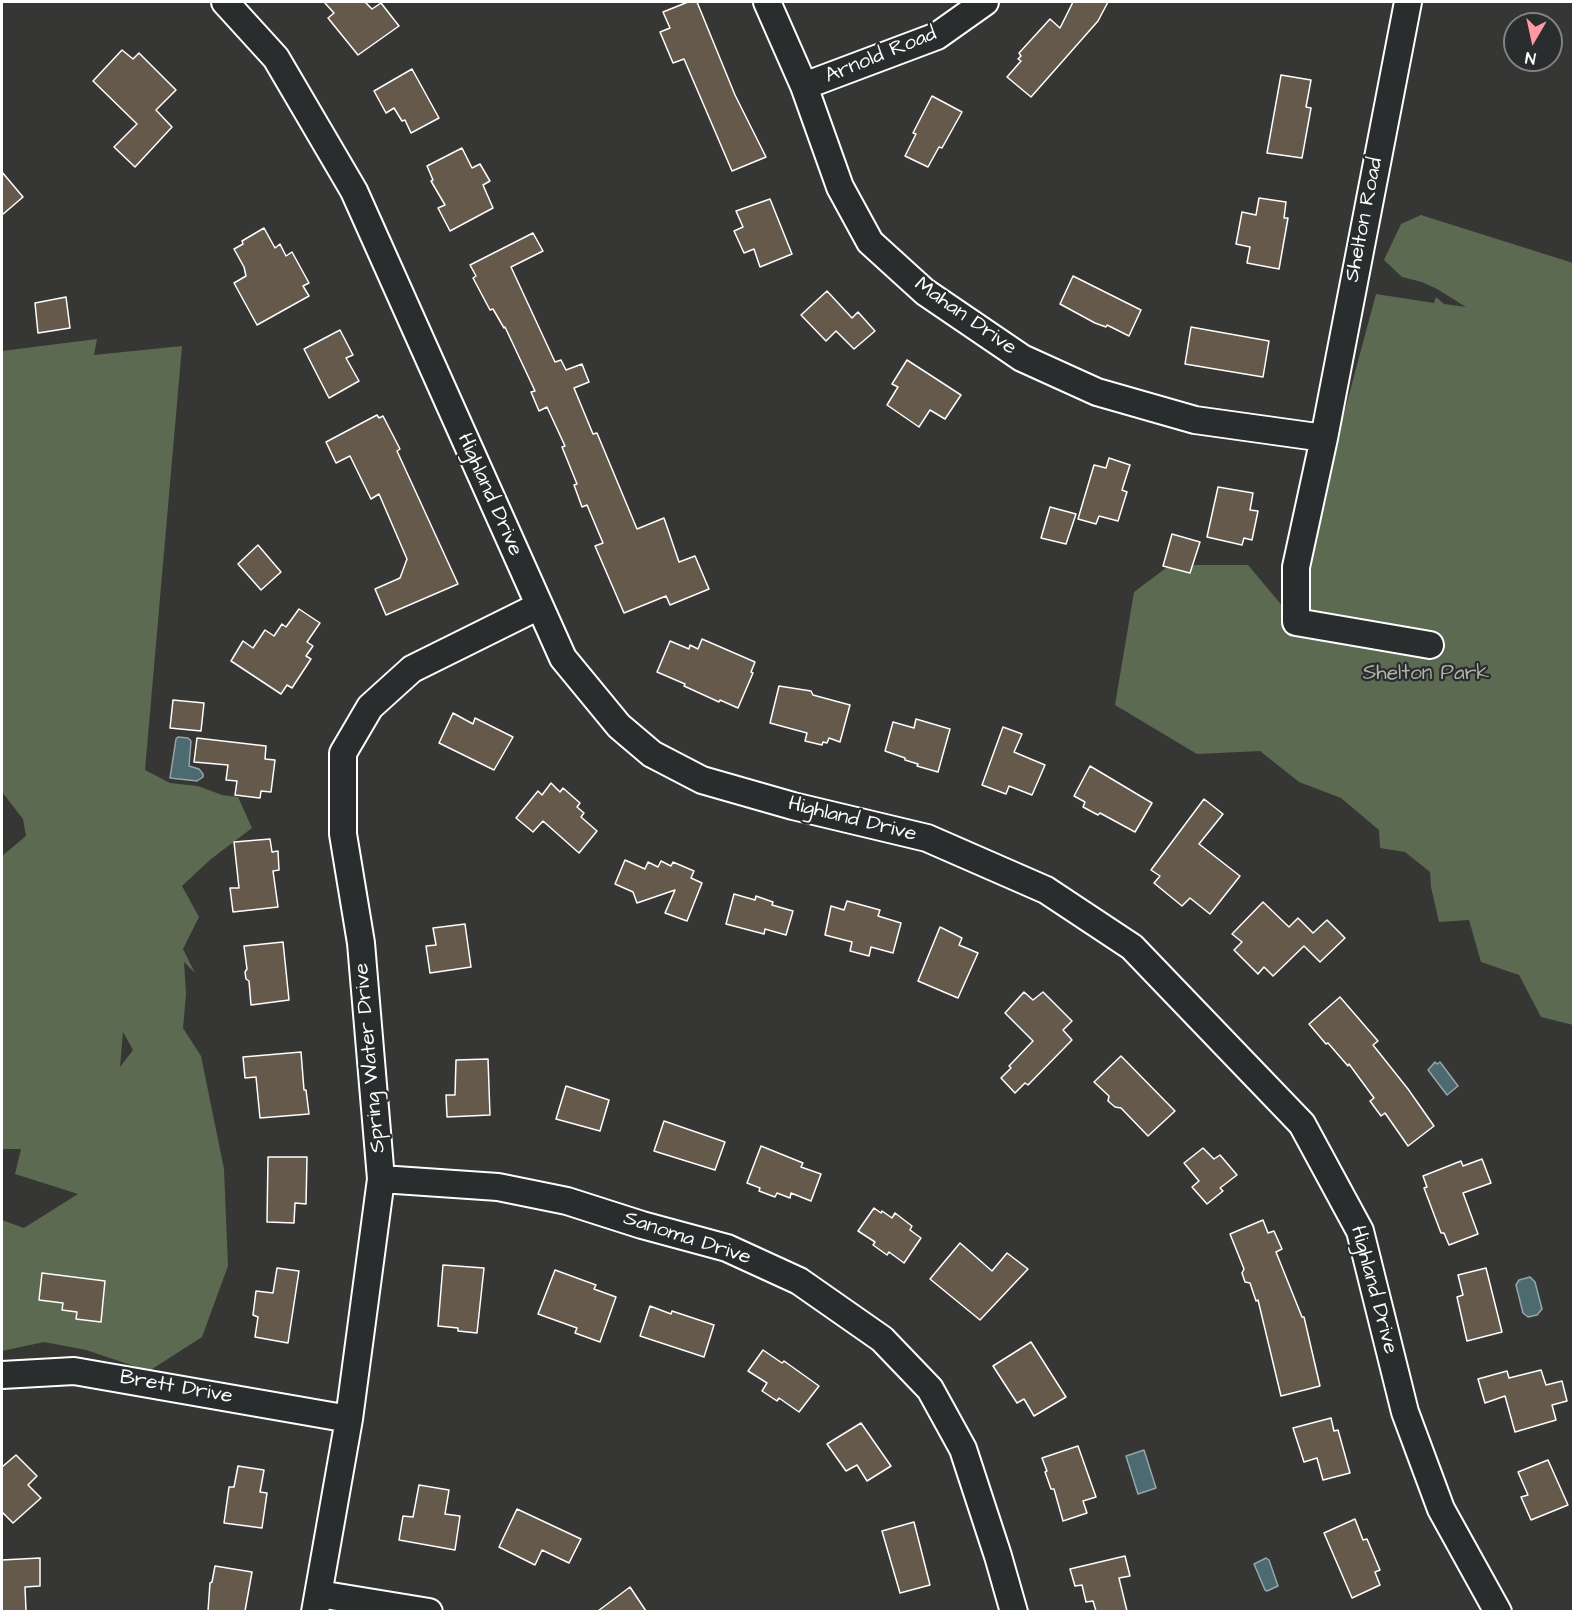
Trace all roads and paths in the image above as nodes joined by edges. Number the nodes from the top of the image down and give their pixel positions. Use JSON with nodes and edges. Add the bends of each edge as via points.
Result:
{"nodes":[{"id":1,"x":225,"y":2,"type":"edge"},
{"id":2,"x":767,"y":2,"type":"edge"},
{"id":3,"x":985,"y":2,"type":"edge"},
{"id":4,"x":1408,"y":2,"type":"edge"},
{"id":5,"x":804,"y":86,"type":"junction"},
{"id":6,"x":1324,"y":438,"type":"junction"},
{"id":7,"x":538,"y":606,"type":"junction"},
{"id":8,"x":1430,"y":645,"type":"dead end"},
{"id":9,"x":381,"y":1179,"type":"junction"},
{"id":10,"x":2,"y":1375,"type":"edge"},
{"id":11,"x":349,"y":1419,"type":"junction"},
{"id":12,"x":317,"y":1603,"type":"edge"},
{"id":13,"x":429,"y":1611,"type":"edge"},
{"id":14,"x":1014,"y":1611,"type":"edge"},
{"id":15,"x":1498,"y":1611,"type":"edge"}],
"edges":[{"from":1,"to":7,"type":"street","name":"Highland Drive","via":[[276,58],[354,191]]},
{"from":2,"to":5,"type":"street","name":"Mahan Drive"},
{"from":3,"to":5,"type":"street","name":"Arnold Road","via":[[937,36]]},
{"from":4,"to":6,"type":"street","name":"Shelton Road"},
{"from":5,"to":6,"type":"street","name":"Mahan Drive","via":[[840,187],[870,242],[935,299],[1022,358],[1097,392],[1195,420]]},
{"from":6,"to":8,"type":"street","name":"Shelton Road","via":[[1296,567],[1296,622]]},
{"from":7,"to":9,"type":"street","name":"Spring Water Drive","via":[[412,669],[370,707],[343,753],[343,834],[361,943]]},
{"from":7,"to":15,"type":"street","name":"Highland Drive","via":[[563,658],[619,726],[652,754],[702,780],[927,838],[1046,890],[1132,947],[1302,1124],[1360,1231],[1405,1412],[1441,1509]]},
{"from":9,"to":11,"type":"street","name":"Spring Water Drive"},
{"from":9,"to":14,"type":"street","name":"Sanoma Drive","via":[[498,1187],[567,1201],[727,1248],[799,1281],[882,1339],[930,1389],[963,1449]]},
{"from":10,"to":11,"type":"street","name":"Brett Drive","via":[[74,1371]]},
{"from":11,"to":12,"type":"street","name":"Spring Water Drive"},
{"from":12,"to":13,"type":"street"}]}
